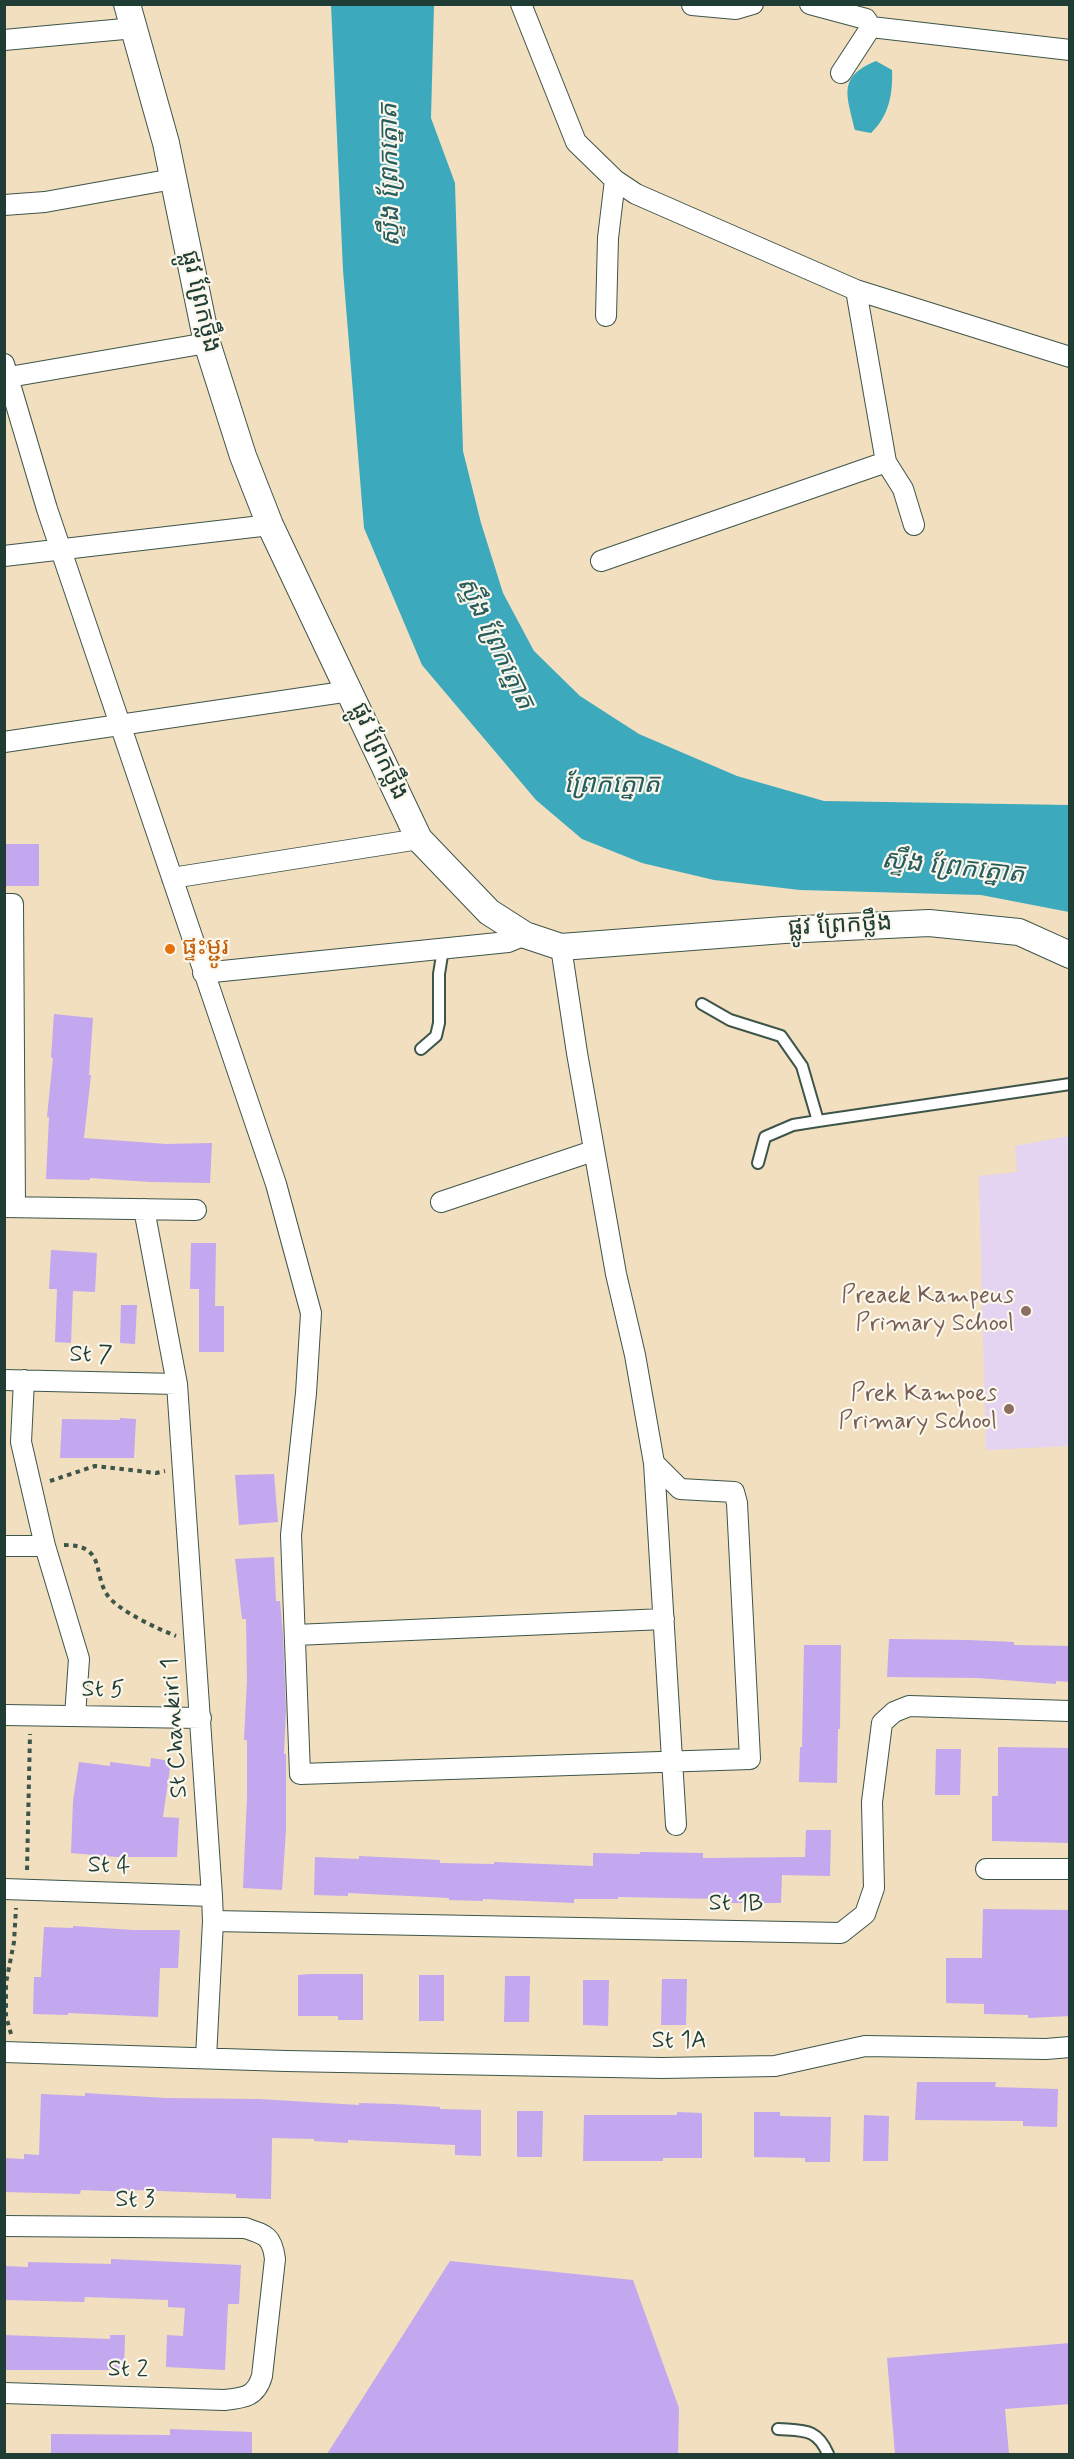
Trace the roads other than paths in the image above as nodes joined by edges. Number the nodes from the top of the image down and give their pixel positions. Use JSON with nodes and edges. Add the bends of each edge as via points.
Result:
{"nodes":[{"id":1,"x":521,"y":4,"type":"edge"},
{"id":2,"x":753,"y":4,"type":"edge"},
{"id":3,"x":810,"y":4,"type":"edge"},
{"id":4,"x":692,"y":5,"type":"edge"},
{"id":5,"x":131,"y":16,"type":"edge"},
{"id":6,"x":869,"y":17,"type":"edge"},
{"id":7,"x":4,"y":40,"type":"edge"},
{"id":8,"x":1070,"y":50,"type":"edge"},
{"id":9,"x":841,"y":73,"type":"dead end"},
{"id":10,"x":173,"y":179,"type":"junction"},
{"id":11,"x":615,"y":180,"type":"junction"},
{"id":12,"x":4,"y":205,"type":"edge"},
{"id":13,"x":856,"y":290,"type":"junction"},
{"id":14,"x":606,"y":316,"type":"dead end"},
{"id":15,"x":207,"y":343,"type":"junction"},
{"id":16,"x":1070,"y":357,"type":"edge"},
{"id":17,"x":6,"y":374,"type":"edge"},
{"id":18,"x":886,"y":462,"type":"junction"},
{"id":19,"x":270,"y":525,"type":"junction"},
{"id":20,"x":914,"y":525,"type":"dead end"},
{"id":21,"x":61,"y":548,"type":"junction"},
{"id":22,"x":4,"y":556,"type":"edge"},
{"id":23,"x":601,"y":561,"type":"dead end"},
{"id":24,"x":350,"y":691,"type":"junction"},
{"id":25,"x":121,"y":726,"type":"junction"},
{"id":26,"x":4,"y":742,"type":"edge"},
{"id":27,"x":419,"y":839,"type":"junction"},
{"id":28,"x":172,"y":878,"type":"junction"},
{"id":29,"x":4,"y":904,"type":"edge"},
{"id":30,"x":525,"y":935,"type":"junction"},
{"id":31,"x":561,"y":947,"type":"junction"},
{"id":32,"x":443,"y":949,"type":"junction"},
{"id":33,"x":1070,"y":955,"type":"edge"},
{"id":34,"x":203,"y":973,"type":"junction"},
{"id":35,"x":702,"y":1004,"type":"dead end"},
{"id":36,"x":421,"y":1049,"type":"dead end"},
{"id":37,"x":9,"y":1054,"type":"edge"},
{"id":38,"x":1070,"y":1084,"type":"edge"},
{"id":39,"x":818,"y":1121,"type":"junction"},
{"id":40,"x":593,"y":1151,"type":"junction"},
{"id":41,"x":758,"y":1164,"type":"dead end"},
{"id":42,"x":441,"y":1202,"type":"dead end"},
{"id":43,"x":10,"y":1207,"type":"edge"},
{"id":44,"x":144,"y":1209,"type":"junction"},
{"id":45,"x":196,"y":1210,"type":"dead end"},
{"id":46,"x":14,"y":1380,"type":"edge"},
{"id":47,"x":177,"y":1384,"type":"junction"},
{"id":48,"x":654,"y":1462,"type":"junction"},
{"id":49,"x":4,"y":1546,"type":"edge"},
{"id":50,"x":45,"y":1546,"type":"junction"},
{"id":51,"x":664,"y":1619,"type":"junction"},
{"id":52,"x":295,"y":1635,"type":"junction"},
{"id":53,"x":1070,"y":1711,"type":"edge"},
{"id":54,"x":4,"y":1715,"type":"edge"},
{"id":55,"x":75,"y":1716,"type":"junction"},
{"id":56,"x":201,"y":1718,"type":"junction"},
{"id":57,"x":670,"y":1762,"type":"junction"},
{"id":58,"x":675,"y":1825,"type":"dead end"},
{"id":59,"x":986,"y":1869,"type":"dead end"},
{"id":60,"x":1070,"y":1869,"type":"edge"},
{"id":61,"x":16,"y":1889,"type":"edge"},
{"id":62,"x":212,"y":1896,"type":"junction"},
{"id":63,"x":213,"y":1921,"type":"junction"},
{"id":64,"x":1070,"y":2047,"type":"edge"},
{"id":65,"x":8,"y":2056,"type":"edge"},
{"id":66,"x":206,"y":2058,"type":"junction"},
{"id":67,"x":4,"y":2226,"type":"edge"},
{"id":68,"x":4,"y":2393,"type":"edge"},
{"id":69,"x":250,"y":2395,"type":"joint"},
{"id":70,"x":778,"y":2429,"type":"dead end"},
{"id":71,"x":828,"y":2454,"type":"edge"}],
"edges":[{"from":1,"to":11,"type":"street","via":[[576,142]]},
{"from":2,"to":4,"type":"street","via":[[736,9]]},
{"from":3,"to":6,"type":"street"},
{"from":5,"to":7,"type":"street"},
{"from":5,"to":10,"type":"street","name":"ផ្លូវ ព្រែកថ្លឹង"},
{"from":6,"to":8,"type":"street"},
{"from":6,"to":9,"type":"street"},
{"from":10,"to":12,"type":"street","via":[[45,202]]},
{"from":10,"to":15,"type":"street","name":"ផ្លូវ ព្រែកថ្លឹង"},
{"from":11,"to":13,"type":"street","via":[[636,194]]},
{"from":11,"to":14,"type":"street","via":[[608,238]]},
{"from":13,"to":16,"type":"street"},
{"from":13,"to":18,"type":"street"},
{"from":15,"to":17,"type":"street"},
{"from":15,"to":19,"type":"street","name":"ផ្លូវ ព្រែកថ្លឹង"},
{"from":17,"to":21,"type":"street"},
{"from":18,"to":20,"type":"street","via":[[903,489]]},
{"from":18,"to":23,"type":"street"},
{"from":19,"to":21,"type":"street"},
{"from":19,"to":24,"type":"street","name":"ផ្លូវ ព្រែកថ្លឹង"},
{"from":21,"to":22,"type":"street"},
{"from":21,"to":25,"type":"street"},
{"from":24,"to":25,"type":"street"},
{"from":24,"to":27,"type":"street","name":"ផ្លូវ ព្រែកថ្លឹង"},
{"from":25,"to":26,"type":"street"},
{"from":25,"to":28,"type":"street"},
{"from":27,"to":28,"type":"street"},
{"from":27,"to":30,"type":"street","name":"ផ្លូវ ព្រែកថ្លឹង","via":[[489,912]]},
{"from":28,"to":34,"type":"street"},
{"from":29,"to":37,"type":"street","via":[[13,904]]},
{"from":30,"to":31,"type":"street","name":"ផ្លូវ ព្រែកថ្លឹង"},
{"from":30,"to":32,"type":"street","via":[[508,942]]},
{"from":31,"to":33,"type":"street","name":"ផ្លូវ ព្រែកថ្លឹង","via":[[784,930],[929,924],[1019,932]]},
{"from":31,"to":40,"type":"street"},
{"from":32,"to":34,"type":"street"},
{"from":32,"to":36,"type":"lane","via":[[438,974],[439,1023],[436,1036]]},
{"from":34,"to":52,"type":"street","via":[[276,1184],[311,1313],[291,1535]]},
{"from":35,"to":39,"type":"lane","via":[[730,1020],[781,1036],[802,1066]]},
{"from":37,"to":43,"type":"street"},
{"from":38,"to":39,"type":"lane"},
{"from":39,"to":41,"type":"lane","via":[[793,1125],[765,1137]]},
{"from":40,"to":42,"type":"street"},
{"from":40,"to":48,"type":"street"},
{"from":43,"to":44,"type":"street"},
{"from":44,"to":45,"type":"street"},
{"from":44,"to":47,"type":"street","name":"St Chankiri 1"},
{"from":46,"to":47,"type":"street","name":"St 7"},
{"from":46,"to":50,"type":"street","via":[[21,1442]]},
{"from":47,"to":56,"type":"street","name":"St Chankiri 1"},
{"from":48,"to":51,"type":"street"},
{"from":48,"to":57,"type":"street","via":[[680,1489],[734,1492],[737,1503],[750,1759]]},
{"from":49,"to":50,"type":"street"},
{"from":50,"to":55,"type":"street","via":[[79,1659]]},
{"from":51,"to":52,"type":"street"},
{"from":51,"to":57,"type":"street"},
{"from":52,"to":57,"type":"street","via":[[300,1774]]},
{"from":53,"to":63,"type":"street","name":"St 1B","via":[[909,1706],[882,1723],[872,1802],[874,1888],[865,1914],[841,1933]]},
{"from":54,"to":55,"type":"street","name":"St 5"},
{"from":55,"to":56,"type":"street","name":"St 5"},
{"from":56,"to":62,"type":"street","name":"St Chankiri 1"},
{"from":57,"to":58,"type":"street"},
{"from":59,"to":60,"type":"street"},
{"from":61,"to":62,"type":"street","name":"St 4"},
{"from":62,"to":63,"type":"street","name":"St Chankiri 1"},
{"from":63,"to":66,"type":"street","name":"St Chankiri 1"},
{"from":64,"to":66,"type":"street","name":"St 1A","via":[[866,2046],[775,2066],[616,2068]]},
{"from":65,"to":66,"type":"street"},
{"from":67,"to":69,"type":"street","name":"St 3","via":[[245,2228],[264,2234],[273,2243],[275,2259],[262,2376],[258,2389]]},
{"from":68,"to":69,"type":"street","name":"St 2","via":[[224,2400]]},
{"from":70,"to":71,"type":"lane","via":[[809,2431],[822,2441]]}]}
